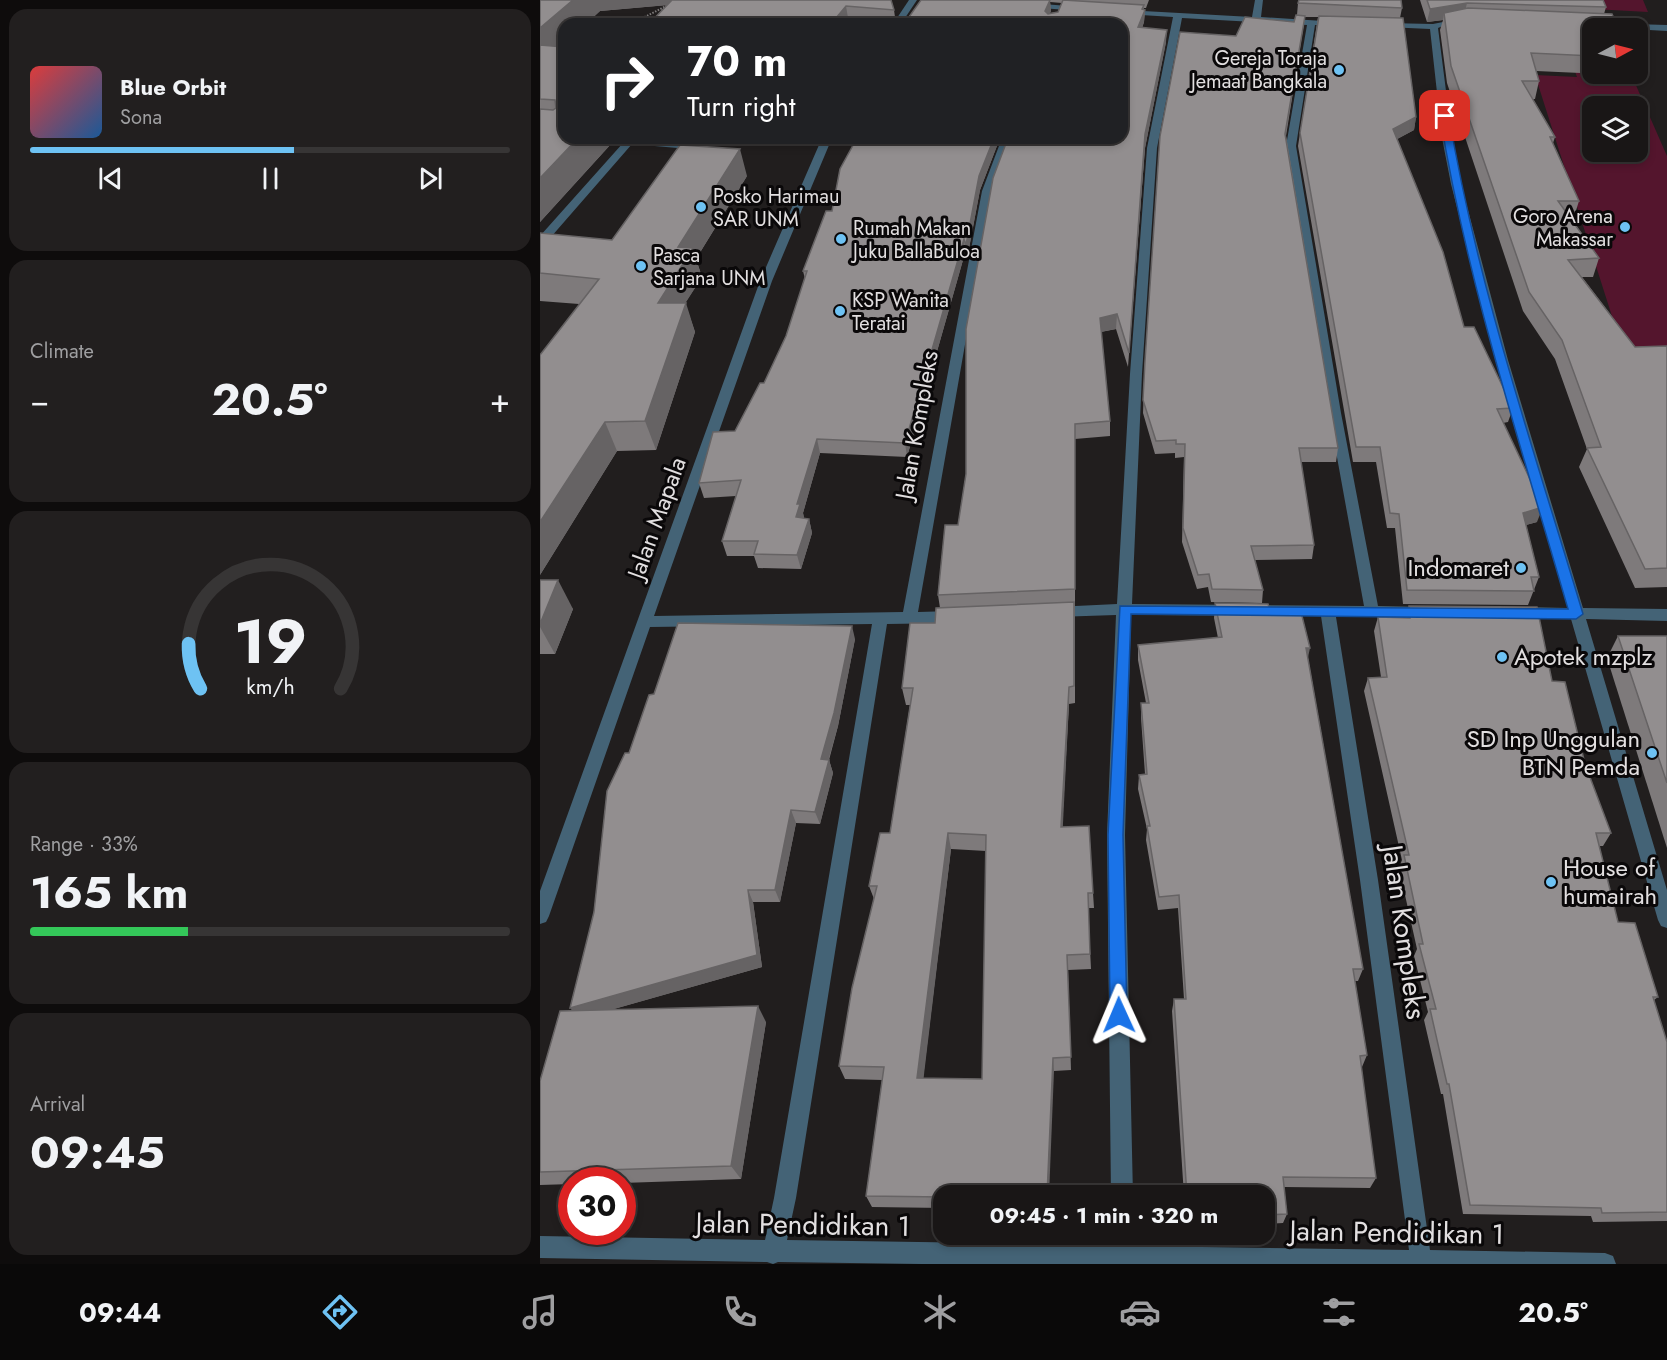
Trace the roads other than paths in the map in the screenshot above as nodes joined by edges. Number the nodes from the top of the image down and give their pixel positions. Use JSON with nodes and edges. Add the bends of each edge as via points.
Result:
{"nodes":[{"id":1,"x":913,"y":0,"type":"edge"},
{"id":2,"x":1259,"y":0,"type":"edge"},
{"id":3,"x":1025,"y":5,"type":"edge"},
{"id":4,"x":1095,"y":10,"type":"edge"},
{"id":5,"x":1119,"y":11,"type":"edge"},
{"id":6,"x":1178,"y":15,"type":"junction"},
{"id":7,"x":901,"y":18,"type":"edge"},
{"id":8,"x":1256,"y":20,"type":"junction"},
{"id":9,"x":1456,"y":21,"type":"edge"},
{"id":10,"x":1311,"y":23,"type":"junction"},
{"id":11,"x":1345,"y":24,"type":"edge"},
{"id":12,"x":1378,"y":25,"type":"edge"},
{"id":13,"x":1434,"y":27,"type":"junction"},
{"id":14,"x":1648,"y":27,"type":"edge"},
{"id":15,"x":1667,"y":28,"type":"edge"},
{"id":16,"x":627,"y":144,"type":"edge"},
{"id":17,"x":664,"y":144,"type":"edge"},
{"id":18,"x":824,"y":144,"type":"edge"},
{"id":19,"x":1005,"y":144,"type":"edge"},
{"id":20,"x":710,"y":148,"type":"edge"},
{"id":21,"x":540,"y":243,"type":"edge"},
{"id":22,"x":1124,"y":609,"type":"junction"},
{"id":23,"x":1328,"y":612,"type":"junction"},
{"id":24,"x":1372,"y":612,"type":"junction"},
{"id":25,"x":1041,"y":613,"type":"edge"},
{"id":26,"x":1440,"y":613,"type":"edge"},
{"id":27,"x":1508,"y":613,"type":"edge"},
{"id":28,"x":1576,"y":614,"type":"junction"},
{"id":29,"x":1667,"y":615,"type":"edge"},
{"id":30,"x":969,"y":616,"type":"edge"},
{"id":31,"x":909,"y":619,"type":"junction"},
{"id":32,"x":880,"y":620,"type":"junction"},
{"id":33,"x":643,"y":622,"type":"junction"},
{"id":34,"x":540,"y":916,"type":"edge"},
{"id":35,"x":1667,"y":920,"type":"edge"},
{"id":36,"x":1122,"y":1185,"type":"edge"},
{"id":37,"x":540,"y":1247,"type":"edge"},
{"id":38,"x":1123,"y":1251,"type":"edge"},
{"id":39,"x":773,"y":1252,"type":"junction"},
{"id":40,"x":1421,"y":1261,"type":"junction"},
{"id":41,"x":1605,"y":1264,"type":"edge"}],
"edges":[{"from":1,"to":7,"type":"street"},
{"from":2,"to":8,"type":"street"},
{"from":3,"to":4,"type":"street","via":[[1058,11]]},
{"from":5,"to":6,"type":"street"},
{"from":6,"to":8,"type":"street"},
{"from":6,"to":22,"type":"street","via":[[1152,148]]},
{"from":8,"to":10,"type":"street"},
{"from":9,"to":13,"type":"street"},
{"from":10,"to":11,"type":"street"},
{"from":10,"to":24,"type":"street","via":[[1291,146]]},
{"from":12,"to":13,"type":"street"},
{"from":13,"to":28,"type":"street","via":[[1456,184],[1502,360]]},
{"from":14,"to":15,"type":"street"},
{"from":16,"to":21,"type":"street"},
{"from":17,"to":20,"type":"street"},
{"from":18,"to":33,"type":"street","name":"Jalan Mapala","via":[[766,281]]},
{"from":19,"to":31,"type":"street","name":"Jalan Kompleks","via":[[987,190]]},
{"from":22,"to":23,"type":"street"},
{"from":22,"to":25,"type":"street"},
{"from":22,"to":36,"type":"street","via":[[1116,835]]},
{"from":23,"to":24,"type":"street"},
{"from":23,"to":40,"type":"street","name":"Jalan Kompleks"},
{"from":24,"to":26,"type":"street"},
{"from":27,"to":28,"type":"street"},
{"from":28,"to":29,"type":"street"},
{"from":28,"to":35,"type":"street"},
{"from":30,"to":31,"type":"street"},
{"from":31,"to":32,"type":"street"},
{"from":32,"to":33,"type":"street"},
{"from":32,"to":39,"type":"street"},
{"from":33,"to":34,"type":"street","name":"Jalan Mapala"},
{"from":37,"to":39,"type":"street","name":"Jalan Pendidikan 1"},
{"from":38,"to":39,"type":"street","name":"Jalan Pendidikan 1"},
{"from":38,"to":40,"type":"street","name":"Jalan Pendidikan 1"},
{"from":40,"to":41,"type":"street","name":"Jalan Pendidikan 1"}]}
